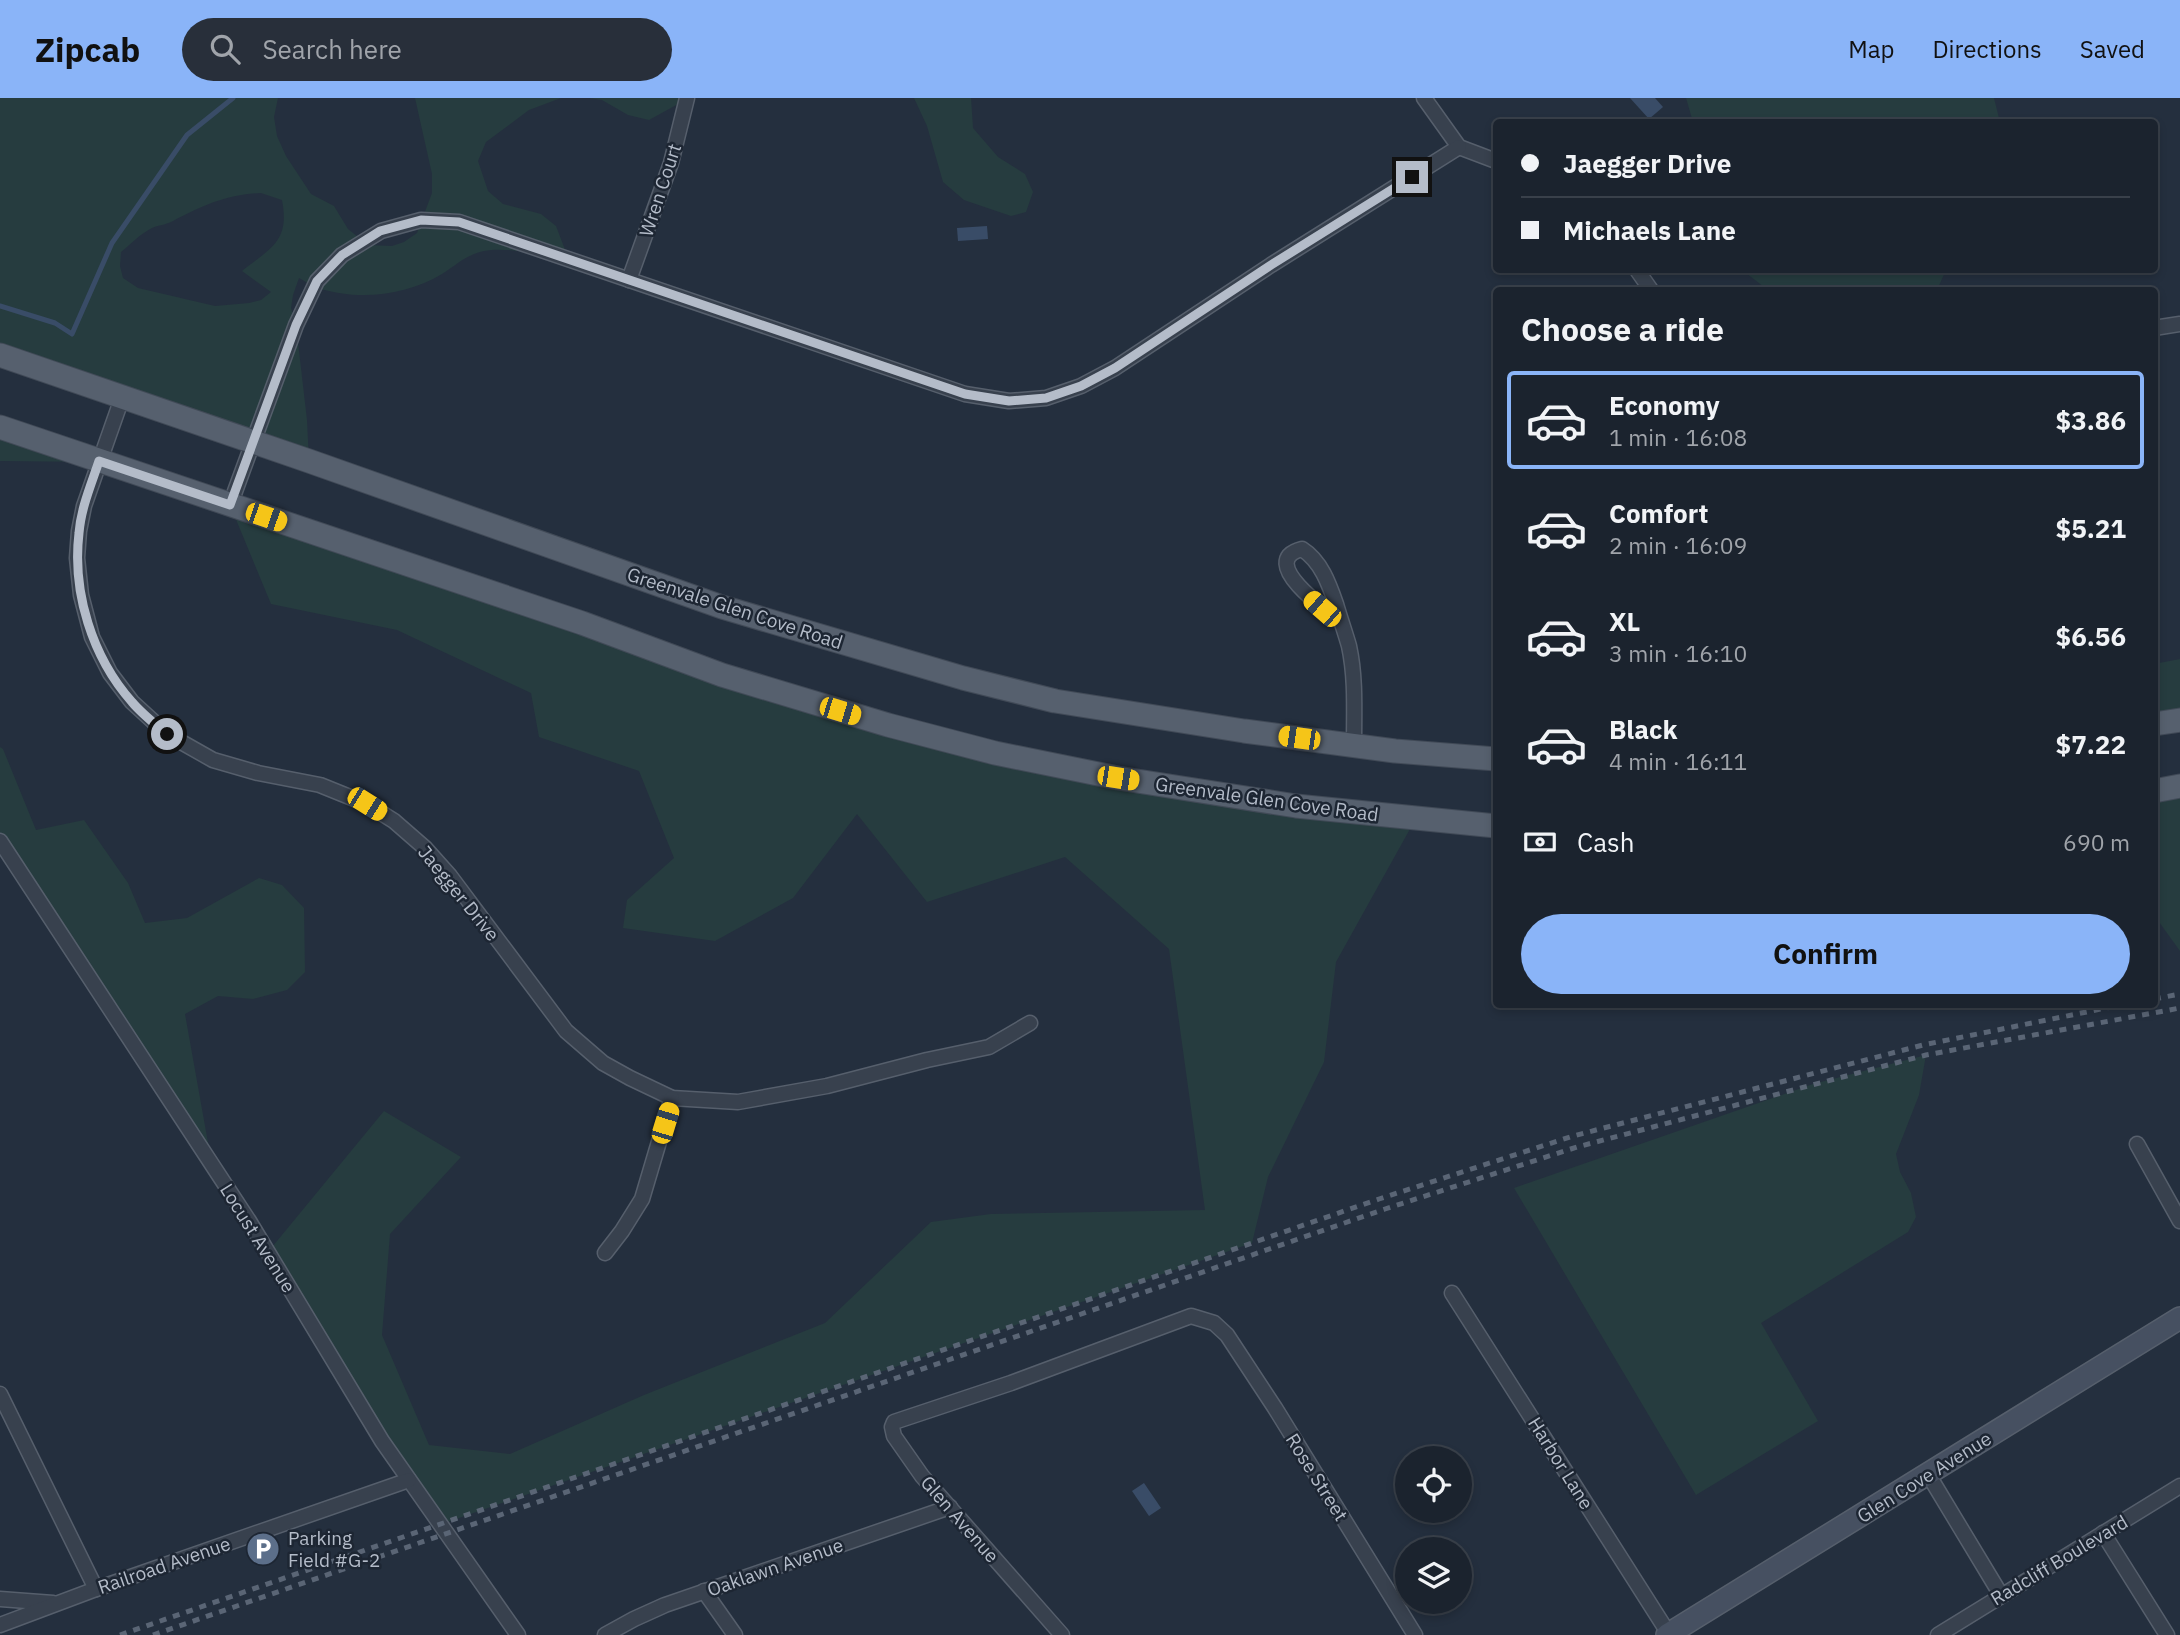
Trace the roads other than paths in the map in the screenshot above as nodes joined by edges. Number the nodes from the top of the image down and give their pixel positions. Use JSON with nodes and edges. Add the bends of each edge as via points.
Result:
{"nodes":[{"id":1,"x":687,"y":98,"type":"edge"},
{"id":2,"x":1424,"y":98,"type":"edge"},
{"id":3,"x":1459,"y":147,"type":"junction"},
{"id":4,"x":1493,"y":160,"type":"edge"},
{"id":5,"x":629,"y":280,"type":"junction"},
{"id":6,"x":2180,"y":324,"type":"edge"},
{"id":7,"x":2158,"y":327,"type":"edge"},
{"id":8,"x":0,"y":355,"type":"edge"},
{"id":9,"x":122,"y":398,"type":"junction"},
{"id":10,"x":0,"y":427,"type":"edge"},
{"id":11,"x":254,"y":442,"type":"junction"},
{"id":12,"x":99,"y":461,"type":"junction"},
{"id":13,"x":230,"y":505,"type":"junction"},
{"id":14,"x":1341,"y":620,"type":"junction"},
{"id":15,"x":2180,"y":720,"type":"edge"},
{"id":16,"x":2158,"y":723,"type":"edge"},
{"id":17,"x":1354,"y":745,"type":"junction"},
{"id":18,"x":1493,"y":758,"type":"edge"},
{"id":19,"x":2180,"y":786,"type":"edge"},
{"id":20,"x":2158,"y":790,"type":"edge"},
{"id":21,"x":1493,"y":826,"type":"edge"},
{"id":22,"x":0,"y":841,"type":"edge"},
{"id":23,"x":1030,"y":1023,"type":"dead end"},
{"id":24,"x":672,"y":1098,"type":"junction"},
{"id":25,"x":2137,"y":1144,"type":"dead end"},
{"id":26,"x":2180,"y":1221,"type":"edge"},
{"id":27,"x":605,"y":1253,"type":"dead end"},
{"id":28,"x":1452,"y":1293,"type":"dead end"},
{"id":29,"x":2180,"y":1318,"type":"edge"},
{"id":30,"x":1214,"y":1323,"type":"joint"},
{"id":31,"x":0,"y":1394,"type":"edge"},
{"id":32,"x":1928,"y":1474,"type":"junction"},
{"id":33,"x":409,"y":1480,"type":"junction"},
{"id":34,"x":2180,"y":1486,"type":"edge"},
{"id":35,"x":950,"y":1507,"type":"junction"},
{"id":36,"x":2104,"y":1533,"type":"junction"},
{"id":37,"x":96,"y":1589,"type":"junction"},
{"id":38,"x":704,"y":1591,"type":"junction"},
{"id":39,"x":2001,"y":1595,"type":"junction"},
{"id":40,"x":0,"y":1599,"type":"edge"},
{"id":41,"x":58,"y":1603,"type":"junction"},
{"id":42,"x":0,"y":1625,"type":"edge"},
{"id":43,"x":518,"y":1635,"type":"edge"},
{"id":44,"x":605,"y":1635,"type":"edge"},
{"id":45,"x":735,"y":1635,"type":"edge"},
{"id":46,"x":1062,"y":1635,"type":"edge"},
{"id":47,"x":1415,"y":1635,"type":"edge"},
{"id":48,"x":1668,"y":1635,"type":"edge"},
{"id":49,"x":1938,"y":1635,"type":"edge"},
{"id":50,"x":2167,"y":1635,"type":"edge"}],
"edges":[{"from":1,"to":5,"type":"street","name":"Wren Court","via":[[671,163]]},
{"from":2,"to":3,"type":"street"},
{"from":3,"to":4,"type":"street"},
{"from":3,"to":5,"type":"street","via":[[1115,368],[1046,398],[1009,401],[965,394]]},
{"from":5,"to":11,"type":"street","via":[[459,222],[421,220],[380,231],[342,255],[317,281],[296,325]]},
{"from":6,"to":7,"type":"street"},
{"from":8,"to":9,"type":"main road","name":"Greenvale Glen Cove Road"},
{"from":9,"to":11,"type":"main road","name":"Greenvale Glen Cove Road"},
{"from":9,"to":12,"type":"street","name":"Jaegger Drive"},
{"from":10,"to":12,"type":"main road","name":"Greenvale Glen Cove Road"},
{"from":11,"to":13,"type":"street"},
{"from":11,"to":17,"type":"main road","name":"Greenvale Glen Cove Road","via":[[722,607],[963,678],[1055,701]]},
{"from":12,"to":13,"type":"main road","name":"Greenvale Glen Cove Road"},
{"from":12,"to":24,"type":"street","name":"Jaegger Drive","via":[[79,531],[81,595],[92,637],[110,673],[132,702],[167,734],[213,760],[320,785],[394,821],[450,876],[566,1031],[603,1063]]},
{"from":13,"to":21,"type":"main road","name":"Greenvale Glen Cove Road","via":[[722,675],[888,726],[1118,778],[1296,806]]},
{"from":14,"to":14,"type":"street","via":[[1323,572],[1307,552],[1296,551],[1287,560],[1290,576],[1322,609]]},
{"from":14,"to":17,"type":"street","via":[[1351,663]]},
{"from":15,"to":16,"type":"main road"},
{"from":17,"to":18,"type":"main road","name":"Greenvale Glen Cove Road"},
{"from":19,"to":20,"type":"main road"},
{"from":22,"to":33,"type":"street","name":"Locust Avenue","via":[[249,1221]]},
{"from":23,"to":24,"type":"street","name":"Jaegger Drive","via":[[989,1047],[827,1086],[738,1102]]},
{"from":24,"to":27,"type":"street","via":[[642,1199]]},
{"from":25,"to":26,"type":"street"},
{"from":28,"to":48,"type":"street","name":"Harbor Lane"},
{"from":29,"to":32,"type":"main road","name":"Glen Cove Avenue"},
{"from":30,"to":35,"type":"street","name":"Glen Avenue","via":[[1191,1316],[1178,1320],[894,1422],[894,1436]]},
{"from":30,"to":47,"type":"street","name":"Rose Street","via":[[1227,1335],[1275,1408]]},
{"from":31,"to":37,"type":"street"},
{"from":32,"to":39,"type":"street"},
{"from":32,"to":48,"type":"main road","name":"Glen Cove Avenue"},
{"from":33,"to":37,"type":"street","name":"Railroad Avenue"},
{"from":33,"to":43,"type":"street","name":"Locust Avenue"},
{"from":34,"to":36,"type":"street","name":"Radcliff Boulevard"},
{"from":35,"to":38,"type":"street","name":"Oaklawn Avenue"},
{"from":35,"to":46,"type":"street","name":"Glen Avenue"},
{"from":36,"to":39,"type":"street","name":"Radcliff Boulevard"},
{"from":36,"to":50,"type":"street"},
{"from":37,"to":41,"type":"street","name":"Railroad Avenue"},
{"from":38,"to":44,"type":"street","name":"Oaklawn Avenue"},
{"from":38,"to":45,"type":"street"},
{"from":39,"to":49,"type":"street","name":"Radcliff Boulevard"},
{"from":40,"to":41,"type":"street"},
{"from":41,"to":42,"type":"street","name":"Railroad Avenue"}]}
